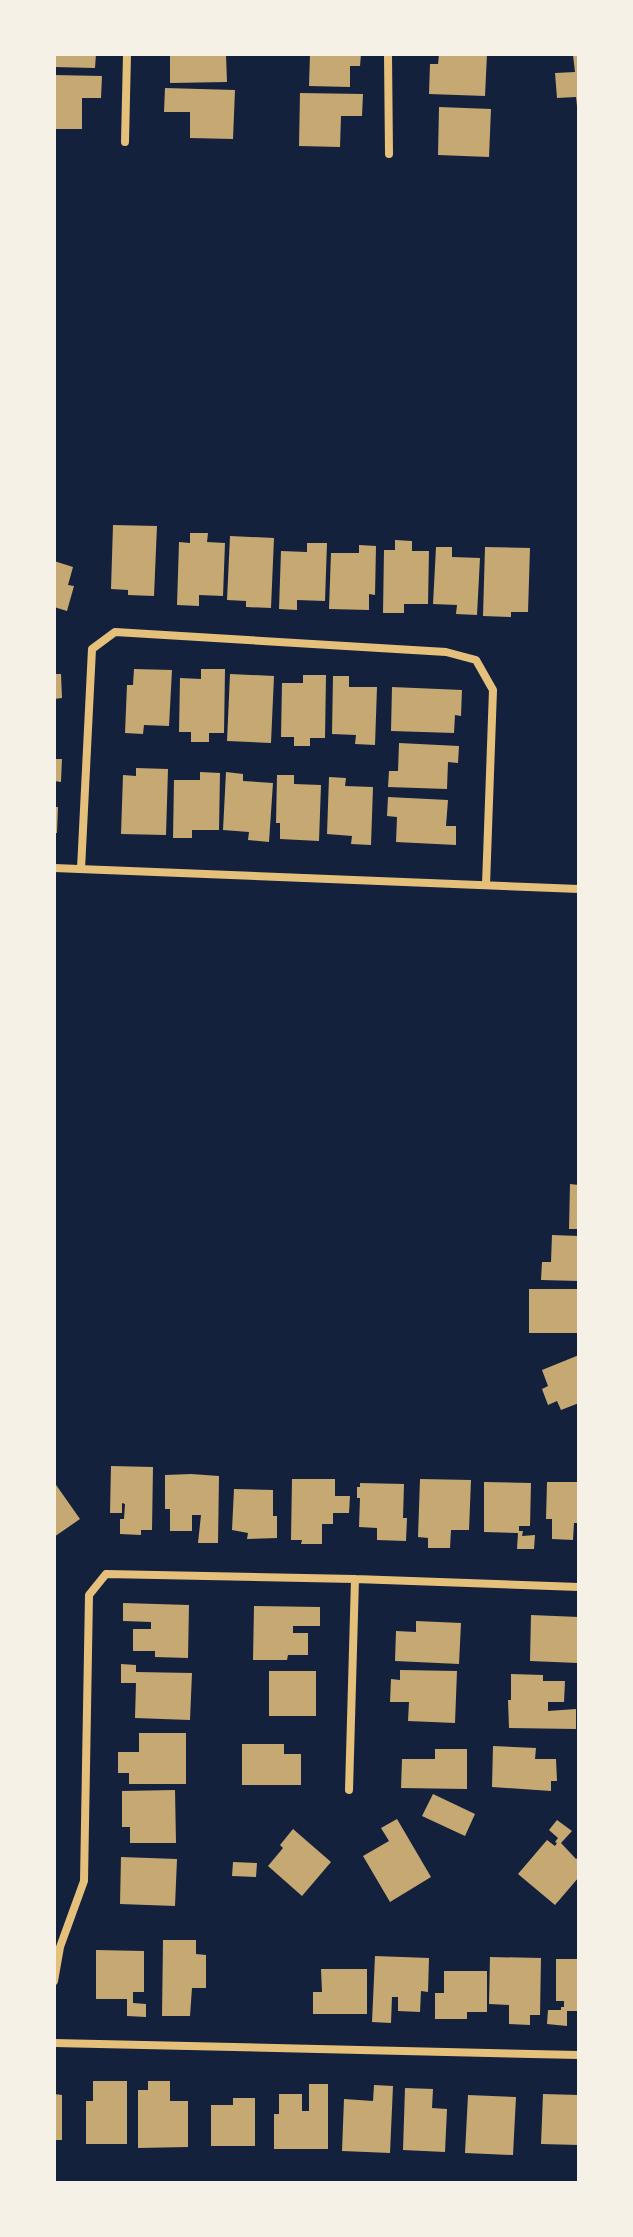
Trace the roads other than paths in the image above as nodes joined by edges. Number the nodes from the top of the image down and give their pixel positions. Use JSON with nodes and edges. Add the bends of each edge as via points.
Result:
{"nodes":[{"id":1,"x":127,"y":54,"type":"edge"},
{"id":2,"x":388,"y":54,"type":"edge"},
{"id":3,"x":125,"y":142,"type":"dead end"},
{"id":4,"x":389,"y":154,"type":"dead end"},
{"id":5,"x":54,"y":868,"type":"edge"},
{"id":6,"x":81,"y":869,"type":"junction"},
{"id":7,"x":486,"y":885,"type":"junction"},
{"id":8,"x":579,"y":889,"type":"edge"},
{"id":9,"x":355,"y":1579,"type":"junction"},
{"id":10,"x":579,"y":1587,"type":"edge"},
{"id":11,"x":349,"y":1790,"type":"dead end"},
{"id":12,"x":54,"y":1981,"type":"edge"},
{"id":13,"x":54,"y":2043,"type":"edge"},
{"id":14,"x":579,"y":2055,"type":"edge"}],
"edges":[{"from":1,"to":3,"type":"street"},
{"from":2,"to":4,"type":"street"},
{"from":5,"to":6,"type":"street"},
{"from":6,"to":7,"type":"street"},
{"from":6,"to":7,"type":"street","via":[[92,649],[115,632],[446,652],[476,660],[493,690]]},
{"from":7,"to":8,"type":"street"},
{"from":9,"to":10,"type":"street"},
{"from":9,"to":11,"type":"street"},
{"from":9,"to":12,"type":"street","via":[[106,1574],[89,1595],[84,1881],[60,1947]]},
{"from":13,"to":14,"type":"street"}]}
